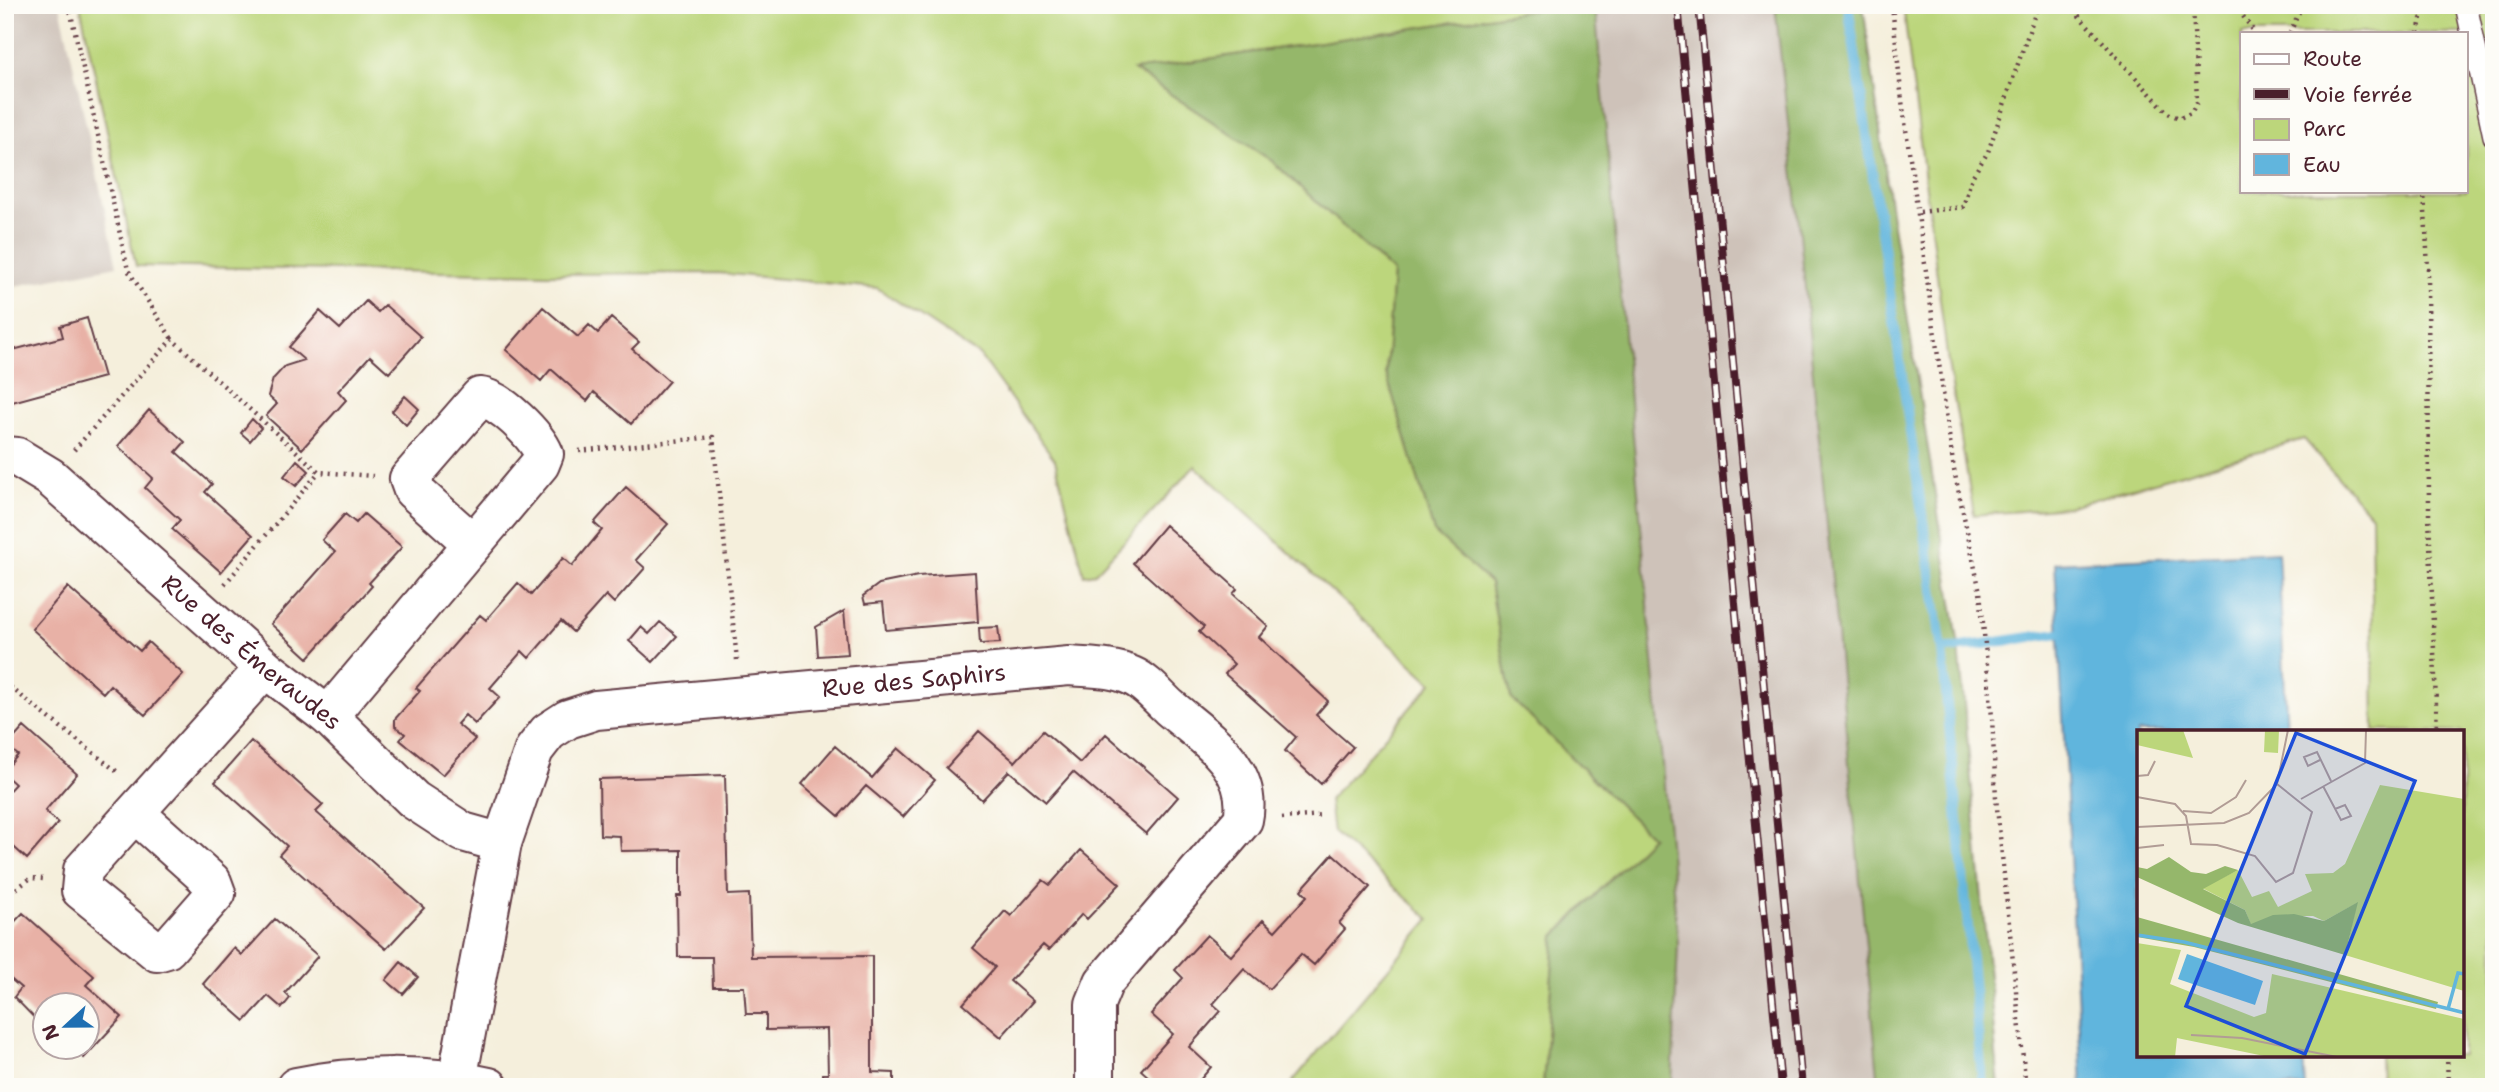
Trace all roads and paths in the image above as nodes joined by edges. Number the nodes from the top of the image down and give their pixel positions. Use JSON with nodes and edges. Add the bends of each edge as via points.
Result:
{"nodes":[{"id":1,"x":69,"y":5,"type":"edge"},
{"id":2,"x":1892,"y":5,"type":"edge"},
{"id":3,"x":2038,"y":5,"type":"edge"},
{"id":4,"x":2069,"y":5,"type":"edge"},
{"id":5,"x":2193,"y":5,"type":"edge"},
{"id":6,"x":2235,"y":5,"type":"edge"},
{"id":7,"x":2302,"y":5,"type":"edge"},
{"id":8,"x":2430,"y":5,"type":"edge"},
{"id":9,"x":2466,"y":5,"type":"edge"},
{"id":10,"x":2254,"y":32,"type":"edge"},
{"id":11,"x":2290,"y":32,"type":"edge"},
{"id":12,"x":2418,"y":32,"type":"edge"},
{"id":13,"x":2494,"y":136,"type":"edge"},
{"id":14,"x":2424,"y":192,"type":"edge"},
{"id":15,"x":1920,"y":212,"type":"junction"},
{"id":16,"x":173,"y":339,"type":"junction"},
{"id":17,"x":544,"y":454,"type":"junction"},
{"id":18,"x":5,"y":456,"type":"edge"},
{"id":19,"x":319,"y":472,"type":"junction"},
{"id":20,"x":50,"y":477,"type":"junction"},
{"id":21,"x":409,"y":479,"type":"junction"},
{"id":22,"x":471,"y":542,"type":"junction"},
{"id":23,"x":202,"y":612,"type":"junction"},
{"id":24,"x":264,"y":667,"type":"junction"},
{"id":25,"x":5,"y":683,"type":"edge"},
{"id":26,"x":740,"y":696,"type":"junction"},
{"id":27,"x":328,"y":716,"type":"junction"},
{"id":28,"x":2437,"y":730,"type":"edge"},
{"id":29,"x":143,"y":806,"type":"joint"},
{"id":30,"x":502,"y":843,"type":"junction"},
{"id":31,"x":2447,"y":1057,"type":"edge"},
{"id":32,"x":473,"y":1083,"type":"edge"},
{"id":33,"x":296,"y":1087,"type":"edge"},
{"id":34,"x":1095,"y":1087,"type":"edge"},
{"id":35,"x":2026,"y":1087,"type":"edge"},
{"id":36,"x":2448,"y":1087,"type":"edge"}],
"edges":[{"from":1,"to":16,"type":"path","via":[[128,270]]},
{"from":2,"to":15,"type":"path"},
{"from":3,"to":15,"type":"path","via":[[1988,152],[1972,177],[1963,207]]},
{"from":4,"to":5,"type":"path","via":[[2168,113],[2179,118],[2191,113],[2197,102]]},
{"from":6,"to":10,"type":"path"},
{"from":7,"to":11,"type":"path"},
{"from":8,"to":12,"type":"path"},
{"from":9,"to":13,"type":"lane"},
{"from":14,"to":28,"type":"path","via":[[2428,515]]},
{"from":15,"to":35,"type":"path","via":[[1954,470],[1980,592]]},
{"from":16,"to":19,"type":"path"},
{"from":16,"to":20,"type":"path"},
{"from":17,"to":21,"type":"street","via":[[539,442],[492,398],[480,397]]},
{"from":17,"to":22,"type":"street"},
{"from":17,"to":26,"type":"path","via":[[713,437]]},
{"from":18,"to":20,"type":"street","name":"Rue des Émeraudes","via":[[17,457]]},
{"from":19,"to":21,"type":"path"},
{"from":19,"to":23,"type":"path"},
{"from":20,"to":23,"type":"street","name":"Rue des Émeraudes"},
{"from":21,"to":22,"type":"street","via":[[413,490]]},
{"from":22,"to":27,"type":"street"},
{"from":23,"to":24,"type":"street","name":"Rue des Émeraudes"},
{"from":24,"to":27,"type":"street","name":"Rue des Émeraudes"},
{"from":24,"to":29,"type":"street"},
{"from":25,"to":29,"type":"path"},
{"from":26,"to":30,"type":"street","name":"Rue des Saphirs","via":[[596,710],[568,719],[534,750]]},
{"from":26,"to":34,"type":"street","name":"Rue des Saphirs","via":[[1069,666],[1111,669],[1135,677],[1226,757],[1247,801],[1242,820],[1104,982],[1095,1004]]},
{"from":27,"to":30,"type":"street","name":"Rue des Émeraudes","via":[[414,800],[463,832]]},
{"from":30,"to":32,"type":"street","name":"Rue des Saphirs"},
{"from":31,"to":36,"type":"path"},
{"from":32,"to":33,"type":"street","via":[[393,1077]]}]}
